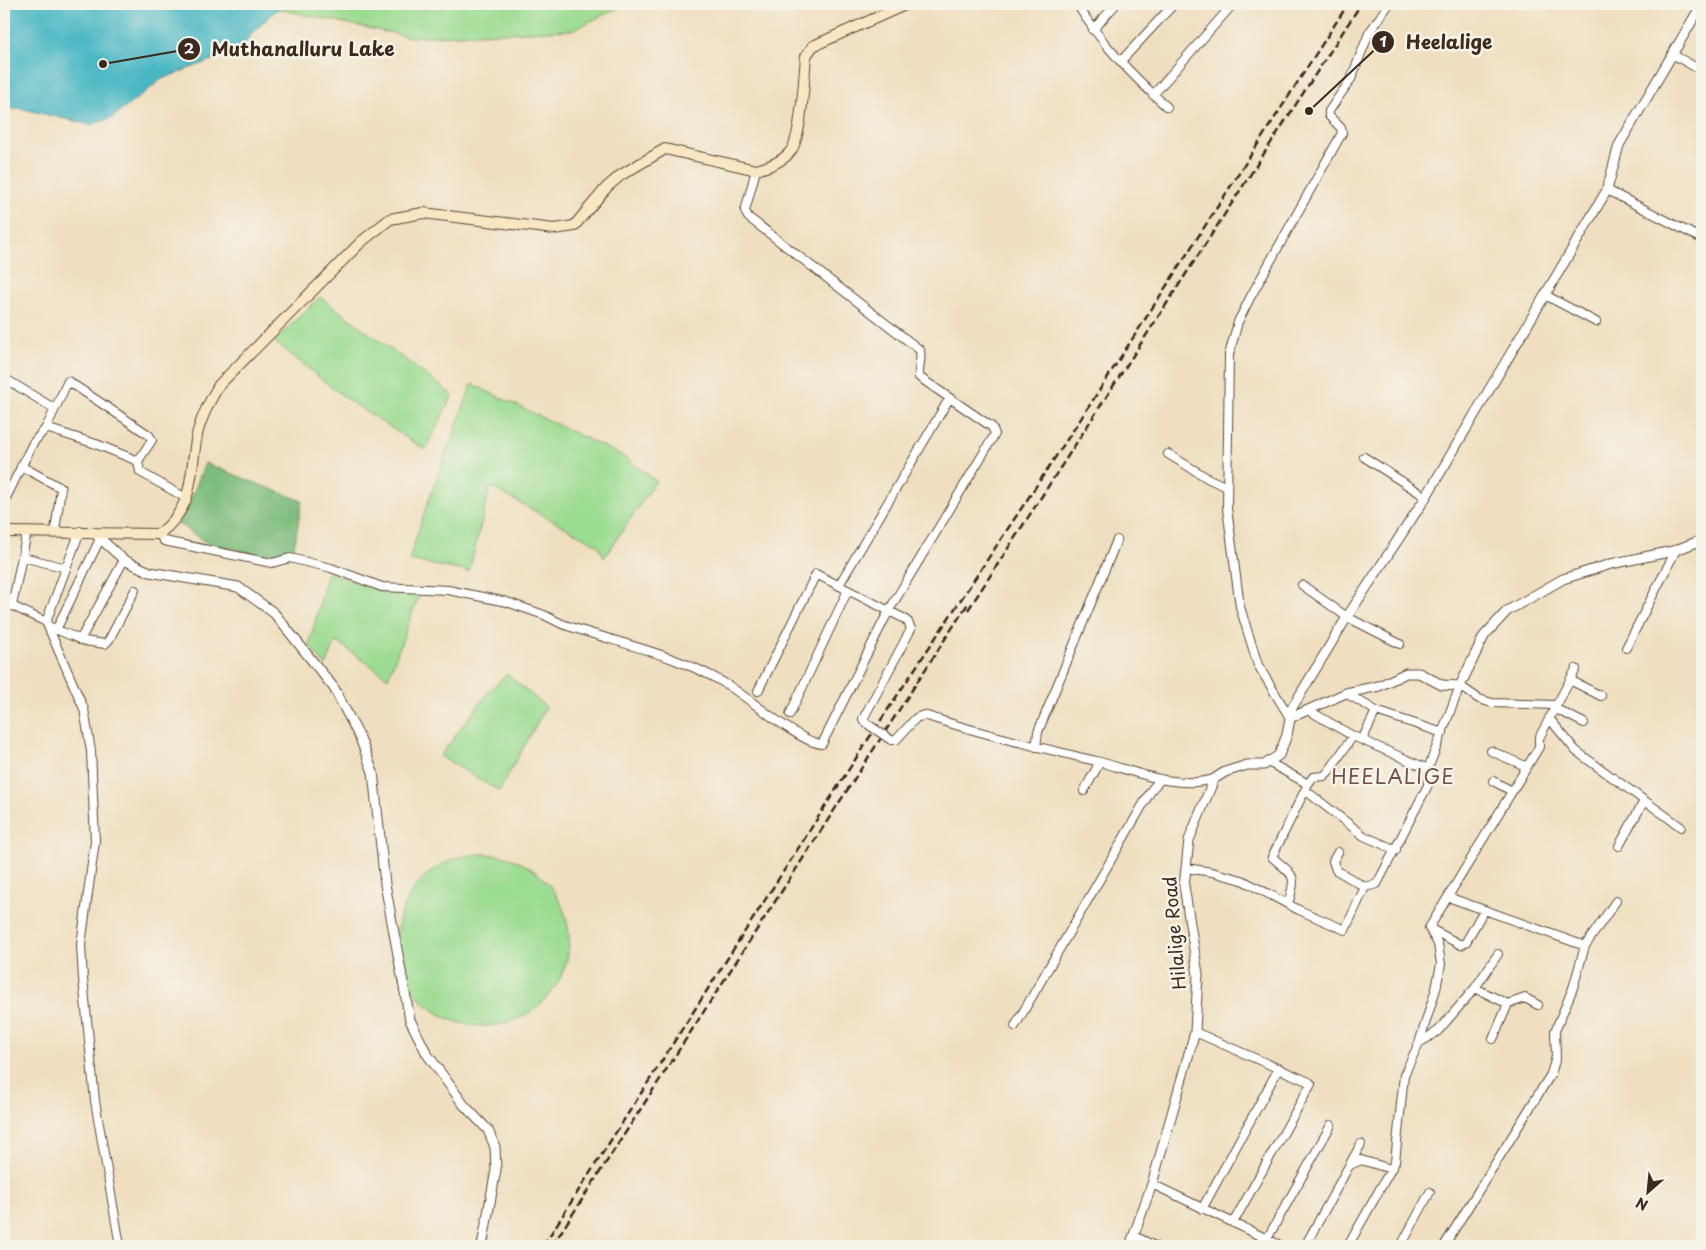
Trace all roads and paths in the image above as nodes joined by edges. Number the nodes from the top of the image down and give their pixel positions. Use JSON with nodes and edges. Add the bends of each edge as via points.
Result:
{"nodes":[{"id":1,"x":906,"y":4,"type":"edge"},
{"id":2,"x":1077,"y":4,"type":"edge"},
{"id":3,"x":1116,"y":4,"type":"edge"},
{"id":4,"x":1174,"y":4,"type":"edge"},
{"id":5,"x":1233,"y":4,"type":"edge"},
{"id":6,"x":1389,"y":4,"type":"edge"},
{"id":7,"x":1702,"y":4,"type":"edge"},
{"id":8,"x":1093,"y":30,"type":"junction"},
{"id":9,"x":1672,"y":54,"type":"junction"},
{"id":10,"x":1121,"y":61,"type":"junction"},
{"id":11,"x":1702,"y":71,"type":"edge"},
{"id":12,"x":1153,"y":95,"type":"junction"},
{"id":13,"x":1167,"y":108,"type":"dead end"},
{"id":14,"x":756,"y":170,"type":"junction"},
{"id":15,"x":1607,"y":190,"type":"junction"},
{"id":16,"x":1702,"y":239,"type":"edge"},
{"id":17,"x":1544,"y":295,"type":"junction"},
{"id":18,"x":1596,"y":322,"type":"dead end"},
{"id":19,"x":4,"y":378,"type":"edge"},
{"id":20,"x":950,"y":400,"type":"junction"},
{"id":21,"x":55,"y":409,"type":"junction"},
{"id":22,"x":46,"y":428,"type":"junction"},
{"id":23,"x":1168,"y":454,"type":"dead end"},
{"id":24,"x":1364,"y":457,"type":"dead end"},
{"id":25,"x":138,"y":461,"type":"junction"},
{"id":26,"x":21,"y":466,"type":"junction"},
{"id":27,"x":1228,"y":486,"type":"junction"},
{"id":28,"x":1426,"y":497,"type":"junction"},
{"id":29,"x":186,"y":498,"type":"junction"},
{"id":30,"x":4,"y":499,"type":"edge"},
{"id":31,"x":55,"y":531,"type":"junction"},
{"id":32,"x":80,"y":531,"type":"junction"},
{"id":33,"x":4,"y":532,"type":"edge"},
{"id":34,"x":27,"y":532,"type":"junction"},
{"id":35,"x":159,"y":534,"type":"junction"},
{"id":36,"x":96,"y":535,"type":"junction"},
{"id":37,"x":1117,"y":540,"type":"dead end"},
{"id":38,"x":1702,"y":540,"type":"edge"},
{"id":39,"x":1676,"y":550,"type":"junction"},
{"id":40,"x":23,"y":557,"type":"junction"},
{"id":41,"x":124,"y":560,"type":"junction"},
{"id":42,"x":66,"y":568,"type":"junction"},
{"id":43,"x":1302,"y":585,"type":"dead end"},
{"id":44,"x":839,"y":586,"type":"junction"},
{"id":45,"x":135,"y":590,"type":"dead end"},
{"id":46,"x":848,"y":590,"type":"junction"},
{"id":47,"x":4,"y":602,"type":"edge"},
{"id":48,"x":12,"y":606,"type":"junction"},
{"id":49,"x":888,"y":612,"type":"junction"},
{"id":50,"x":1347,"y":617,"type":"junction"},
{"id":51,"x":47,"y":624,"type":"junction"},
{"id":52,"x":56,"y":630,"type":"junction"},
{"id":53,"x":80,"y":640,"type":"junction"},
{"id":54,"x":1400,"y":644,"type":"dead end"},
{"id":55,"x":1626,"y":648,"type":"dead end"},
{"id":56,"x":1576,"y":669,"type":"dead end"},
{"id":57,"x":1570,"y":680,"type":"junction"},
{"id":58,"x":1460,"y":686,"type":"junction"},
{"id":59,"x":758,"y":691,"type":"dead end"},
{"id":60,"x":1346,"y":693,"type":"junction"},
{"id":61,"x":1601,"y":696,"type":"dead end"},
{"id":62,"x":1555,"y":707,"type":"junction"},
{"id":63,"x":1308,"y":710,"type":"junction"},
{"id":64,"x":1376,"y":711,"type":"junction"},
{"id":65,"x":790,"y":714,"type":"dead end"},
{"id":66,"x":1290,"y":718,"type":"junction"},
{"id":67,"x":1549,"y":718,"type":"junction"},
{"id":68,"x":1584,"y":723,"type":"dead end"},
{"id":69,"x":1443,"y":733,"type":"junction"},
{"id":70,"x":1353,"y":736,"type":"junction"},
{"id":71,"x":1362,"y":740,"type":"junction"},
{"id":72,"x":1036,"y":747,"type":"junction"},
{"id":73,"x":1491,"y":750,"type":"dead end"},
{"id":74,"x":1100,"y":762,"type":"junction"},
{"id":75,"x":1270,"y":763,"type":"junction"},
{"id":76,"x":1428,"y":769,"type":"junction"},
{"id":77,"x":1526,"y":769,"type":"junction"},
{"id":78,"x":1214,"y":778,"type":"junction"},
{"id":79,"x":1161,"y":779,"type":"junction"},
{"id":80,"x":1493,"y":781,"type":"dead end"},
{"id":81,"x":1306,"y":787,"type":"junction"},
{"id":82,"x":1084,"y":791,"type":"dead end"},
{"id":83,"x":1512,"y":791,"type":"junction"},
{"id":84,"x":1644,"y":801,"type":"junction"},
{"id":85,"x":1680,"y":827,"type":"dead end"},
{"id":86,"x":1619,"y":846,"type":"dead end"},
{"id":87,"x":1396,"y":850,"type":"junction"},
{"id":88,"x":1338,"y":852,"type":"dead end"},
{"id":89,"x":1186,"y":868,"type":"junction"},
{"id":90,"x":1365,"y":887,"type":"junction"},
{"id":91,"x":1448,"y":897,"type":"junction"},
{"id":92,"x":1616,"y":901,"type":"dead end"},
{"id":93,"x":1288,"y":904,"type":"junction"},
{"id":94,"x":1484,"y":910,"type":"junction"},
{"id":95,"x":1429,"y":928,"type":"junction"},
{"id":96,"x":1585,"y":946,"type":"junction"},
{"id":97,"x":1498,"y":954,"type":"dead end"},
{"id":98,"x":1475,"y":988,"type":"junction"},
{"id":99,"x":1508,"y":1004,"type":"junction"},
{"id":100,"x":1538,"y":1004,"type":"dead end"},
{"id":101,"x":1015,"y":1026,"type":"dead end"},
{"id":102,"x":1195,"y":1032,"type":"junction"},
{"id":103,"x":1493,"y":1039,"type":"dead end"},
{"id":104,"x":1419,"y":1043,"type":"junction"},
{"id":105,"x":1279,"y":1068,"type":"junction"},
{"id":106,"x":1331,"y":1125,"type":"dead end"},
{"id":107,"x":1361,"y":1144,"type":"dead end"},
{"id":108,"x":1350,"y":1165,"type":"junction"},
{"id":109,"x":1391,"y":1169,"type":"junction"},
{"id":110,"x":1152,"y":1184,"type":"junction"},
{"id":111,"x":1430,"y":1192,"type":"dead end"},
{"id":112,"x":1202,"y":1208,"type":"junction"},
{"id":113,"x":1233,"y":1223,"type":"junction"},
{"id":114,"x":1134,"y":1236,"type":"junction"},
{"id":115,"x":1267,"y":1238,"type":"junction"},
{"id":116,"x":120,"y":1246,"type":"edge"},
{"id":117,"x":482,"y":1246,"type":"edge"},
{"id":118,"x":1130,"y":1246,"type":"edge"},
{"id":119,"x":1155,"y":1246,"type":"edge"},
{"id":120,"x":1263,"y":1246,"type":"edge"},
{"id":121,"x":1282,"y":1246,"type":"edge"},
{"id":122,"x":1305,"y":1246,"type":"edge"},
{"id":123,"x":1348,"y":1246,"type":"edge"},
{"id":124,"x":1401,"y":1246,"type":"edge"},
{"id":125,"x":1444,"y":1246,"type":"edge"}],
"edges":[{"from":1,"to":14,"type":"main road","via":[[813,46],[806,56],[798,136],[791,152],[768,167]]},
{"from":2,"to":8,"type":"street"},
{"from":3,"to":8,"type":"street"},
{"from":4,"to":10,"type":"street"},
{"from":5,"to":12,"type":"street"},
{"from":6,"to":27,"type":"street","via":[[1369,34],[1351,78],[1329,111],[1329,116],[1342,133],[1238,322],[1229,355]]},
{"from":7,"to":9,"type":"street"},
{"from":8,"to":10,"type":"street"},
{"from":9,"to":11,"type":"street"},
{"from":9,"to":15,"type":"street","via":[[1619,145]]},
{"from":10,"to":12,"type":"street"},
{"from":12,"to":13,"type":"street"},
{"from":14,"to":20,"type":"street","via":[[746,215],[920,350],[919,377]]},
{"from":14,"to":29,"type":"main road","via":[[665,149],[621,175],[574,226],[554,229],[423,212],[390,219],[362,242],[219,386],[204,411]]},
{"from":15,"to":16,"type":"street"},
{"from":15,"to":17,"type":"street"},
{"from":17,"to":18,"type":"street"},
{"from":17,"to":28,"type":"street"},
{"from":19,"to":21,"type":"street"},
{"from":20,"to":44,"type":"street"},
{"from":20,"to":49,"type":"street","via":[[992,427],[995,434]]},
{"from":21,"to":22,"type":"street"},
{"from":21,"to":25,"type":"street","via":[[68,381],[150,435],[152,440]]},
{"from":22,"to":25,"type":"street"},
{"from":22,"to":26,"type":"street","via":[[33,443]]},
{"from":23,"to":27,"type":"street","via":[[1209,479]]},
{"from":24,"to":28,"type":"street"},
{"from":25,"to":29,"type":"street","via":[[140,472]]},
{"from":26,"to":30,"type":"street"},
{"from":26,"to":31,"type":"street","via":[[61,488]]},
{"from":27,"to":66,"type":"street","via":[[1227,508],[1240,607],[1258,665]]},
{"from":28,"to":50,"type":"street"},
{"from":29,"to":35,"type":"main road","via":[[175,520]]},
{"from":31,"to":32,"type":"main road"},
{"from":31,"to":34,"type":"main road"},
{"from":32,"to":36,"type":"main road"},
{"from":32,"to":42,"type":"street"},
{"from":33,"to":34,"type":"main road"},
{"from":34,"to":40,"type":"street"},
{"from":35,"to":36,"type":"main road"},
{"from":35,"to":49,"type":"street","via":[[164,541],[272,563],[290,558],[331,568],[382,587],[448,590],[507,602],[569,626],[693,665],[819,744],[825,742]]},
{"from":36,"to":41,"type":"street"},
{"from":36,"to":52,"type":"street"},
{"from":37,"to":72,"type":"street","via":[[1038,732]]},
{"from":38,"to":39,"type":"street"},
{"from":39,"to":55,"type":"street"},
{"from":39,"to":58,"type":"street","via":[[1611,564],[1563,579],[1507,612],[1484,636]]},
{"from":40,"to":42,"type":"street"},
{"from":40,"to":48,"type":"street"},
{"from":41,"to":53,"type":"street"},
{"from":41,"to":117,"type":"street","via":[[150,572],[238,587],[274,613],[334,688],[360,738],[373,772],[385,884],[410,1020],[427,1054],[488,1130],[495,1147],[496,1170]]},
{"from":42,"to":51,"type":"street"},
{"from":43,"to":50,"type":"street"},
{"from":44,"to":46,"type":"street"},
{"from":44,"to":59,"type":"street","via":[[816,574]]},
{"from":45,"to":53,"type":"street","via":[[109,640],[99,644]]},
{"from":46,"to":49,"type":"street"},
{"from":46,"to":65,"type":"street"},
{"from":47,"to":48,"type":"street"},
{"from":48,"to":51,"type":"street"},
{"from":49,"to":72,"type":"street","bridge":true,"via":[[908,622],[911,630],[863,718],[866,723],[896,740],[916,718],[924,715],[973,732]]},
{"from":50,"to":54,"type":"street"},
{"from":50,"to":66,"type":"street","via":[[1292,708]]},
{"from":51,"to":52,"type":"street"},
{"from":51,"to":116,"type":"street","via":[[84,709],[91,751],[95,841],[81,945],[95,1101]]},
{"from":52,"to":53,"type":"street"},
{"from":56,"to":57,"type":"street"},
{"from":57,"to":61,"type":"street"},
{"from":57,"to":62,"type":"street"},
{"from":58,"to":60,"type":"street","via":[[1442,685],[1419,673],[1406,673],[1379,686]]},
{"from":58,"to":62,"type":"street","via":[[1479,699],[1492,703]]},
{"from":58,"to":69,"type":"street"},
{"from":60,"to":63,"type":"street"},
{"from":60,"to":64,"type":"street"},
{"from":62,"to":67,"type":"street"},
{"from":62,"to":68,"type":"street"},
{"from":63,"to":66,"type":"street"},
{"from":63,"to":70,"type":"street"},
{"from":64,"to":69,"type":"street"},
{"from":64,"to":71,"type":"street"},
{"from":66,"to":75,"type":"street","via":[[1280,755]]},
{"from":67,"to":77,"type":"street","via":[[1539,738],[1539,747]]},
{"from":67,"to":84,"type":"street","via":[[1576,751]]},
{"from":69,"to":76,"type":"street"},
{"from":70,"to":71,"type":"street"},
{"from":70,"to":81,"type":"street","via":[[1330,772],[1313,777]]},
{"from":71,"to":76,"type":"street"},
{"from":72,"to":74,"type":"street"},
{"from":73,"to":77,"type":"street"},
{"from":74,"to":79,"type":"street"},
{"from":74,"to":82,"type":"street"},
{"from":75,"to":78,"type":"street","via":[[1247,765]]},
{"from":75,"to":81,"type":"street"},
{"from":76,"to":87,"type":"street","via":[[1428,785]]},
{"from":77,"to":83,"type":"street"},
{"from":78,"to":79,"type":"street","via":[[1198,783]]},
{"from":78,"to":89,"type":"street","name":"Hilalige Road","via":[[1188,840]]},
{"from":79,"to":101,"type":"street","via":[[1152,789]]},
{"from":80,"to":83,"type":"street"},
{"from":81,"to":87,"type":"street","via":[[1364,836]]},
{"from":81,"to":93,"type":"street","via":[[1272,857],[1294,877]]},
{"from":83,"to":91,"type":"street"},
{"from":84,"to":85,"type":"street"},
{"from":84,"to":86,"type":"street"},
{"from":87,"to":90,"type":"street","via":[[1377,884]]},
{"from":88,"to":90,"type":"street","via":[[1333,861],[1336,870]]},
{"from":89,"to":93,"type":"street","via":[[1242,880]]},
{"from":89,"to":102,"type":"street","name":"Hilalige Road","via":[[1184,886],[1198,974]]},
{"from":90,"to":93,"type":"street","via":[[1345,930]]},
{"from":91,"to":94,"type":"street"},
{"from":91,"to":95,"type":"street"},
{"from":92,"to":96,"type":"street"},
{"from":94,"to":95,"type":"street","via":[[1466,942],[1461,945]]},
{"from":94,"to":96,"type":"street"},
{"from":95,"to":104,"type":"street","via":[[1438,944],[1441,964]]},
{"from":96,"to":125,"type":"street","via":[[1573,988],[1555,1031],[1556,1057],[1551,1074]]},
{"from":97,"to":98,"type":"street"},
{"from":98,"to":99,"type":"street"},
{"from":98,"to":104,"type":"street","via":[[1438,1031]]},
{"from":99,"to":100,"type":"street","via":[[1525,998]]},
{"from":99,"to":103,"type":"street"},
{"from":102,"to":105,"type":"street"},
{"from":102,"to":110,"type":"street","name":"Hilalige Road"},
{"from":104,"to":109,"type":"street","via":[[1404,1075],[1396,1162]]},
{"from":105,"to":112,"type":"street"},
{"from":105,"to":113,"type":"street","via":[[1309,1082],[1310,1087]]},
{"from":106,"to":115,"type":"street"},
{"from":107,"to":108,"type":"street"},
{"from":108,"to":109,"type":"street","via":[[1361,1160]]},
{"from":108,"to":122,"type":"street"},
{"from":109,"to":123,"type":"street"},
{"from":110,"to":112,"type":"street"},
{"from":110,"to":114,"type":"street","name":"Hilalige Road"},
{"from":111,"to":124,"type":"street"},
{"from":112,"to":113,"type":"street"},
{"from":113,"to":115,"type":"street"},
{"from":114,"to":118,"type":"street","name":"Hilalige Road"},
{"from":114,"to":119,"type":"street"},
{"from":115,"to":120,"type":"street"},
{"from":115,"to":121,"type":"street"}]}
